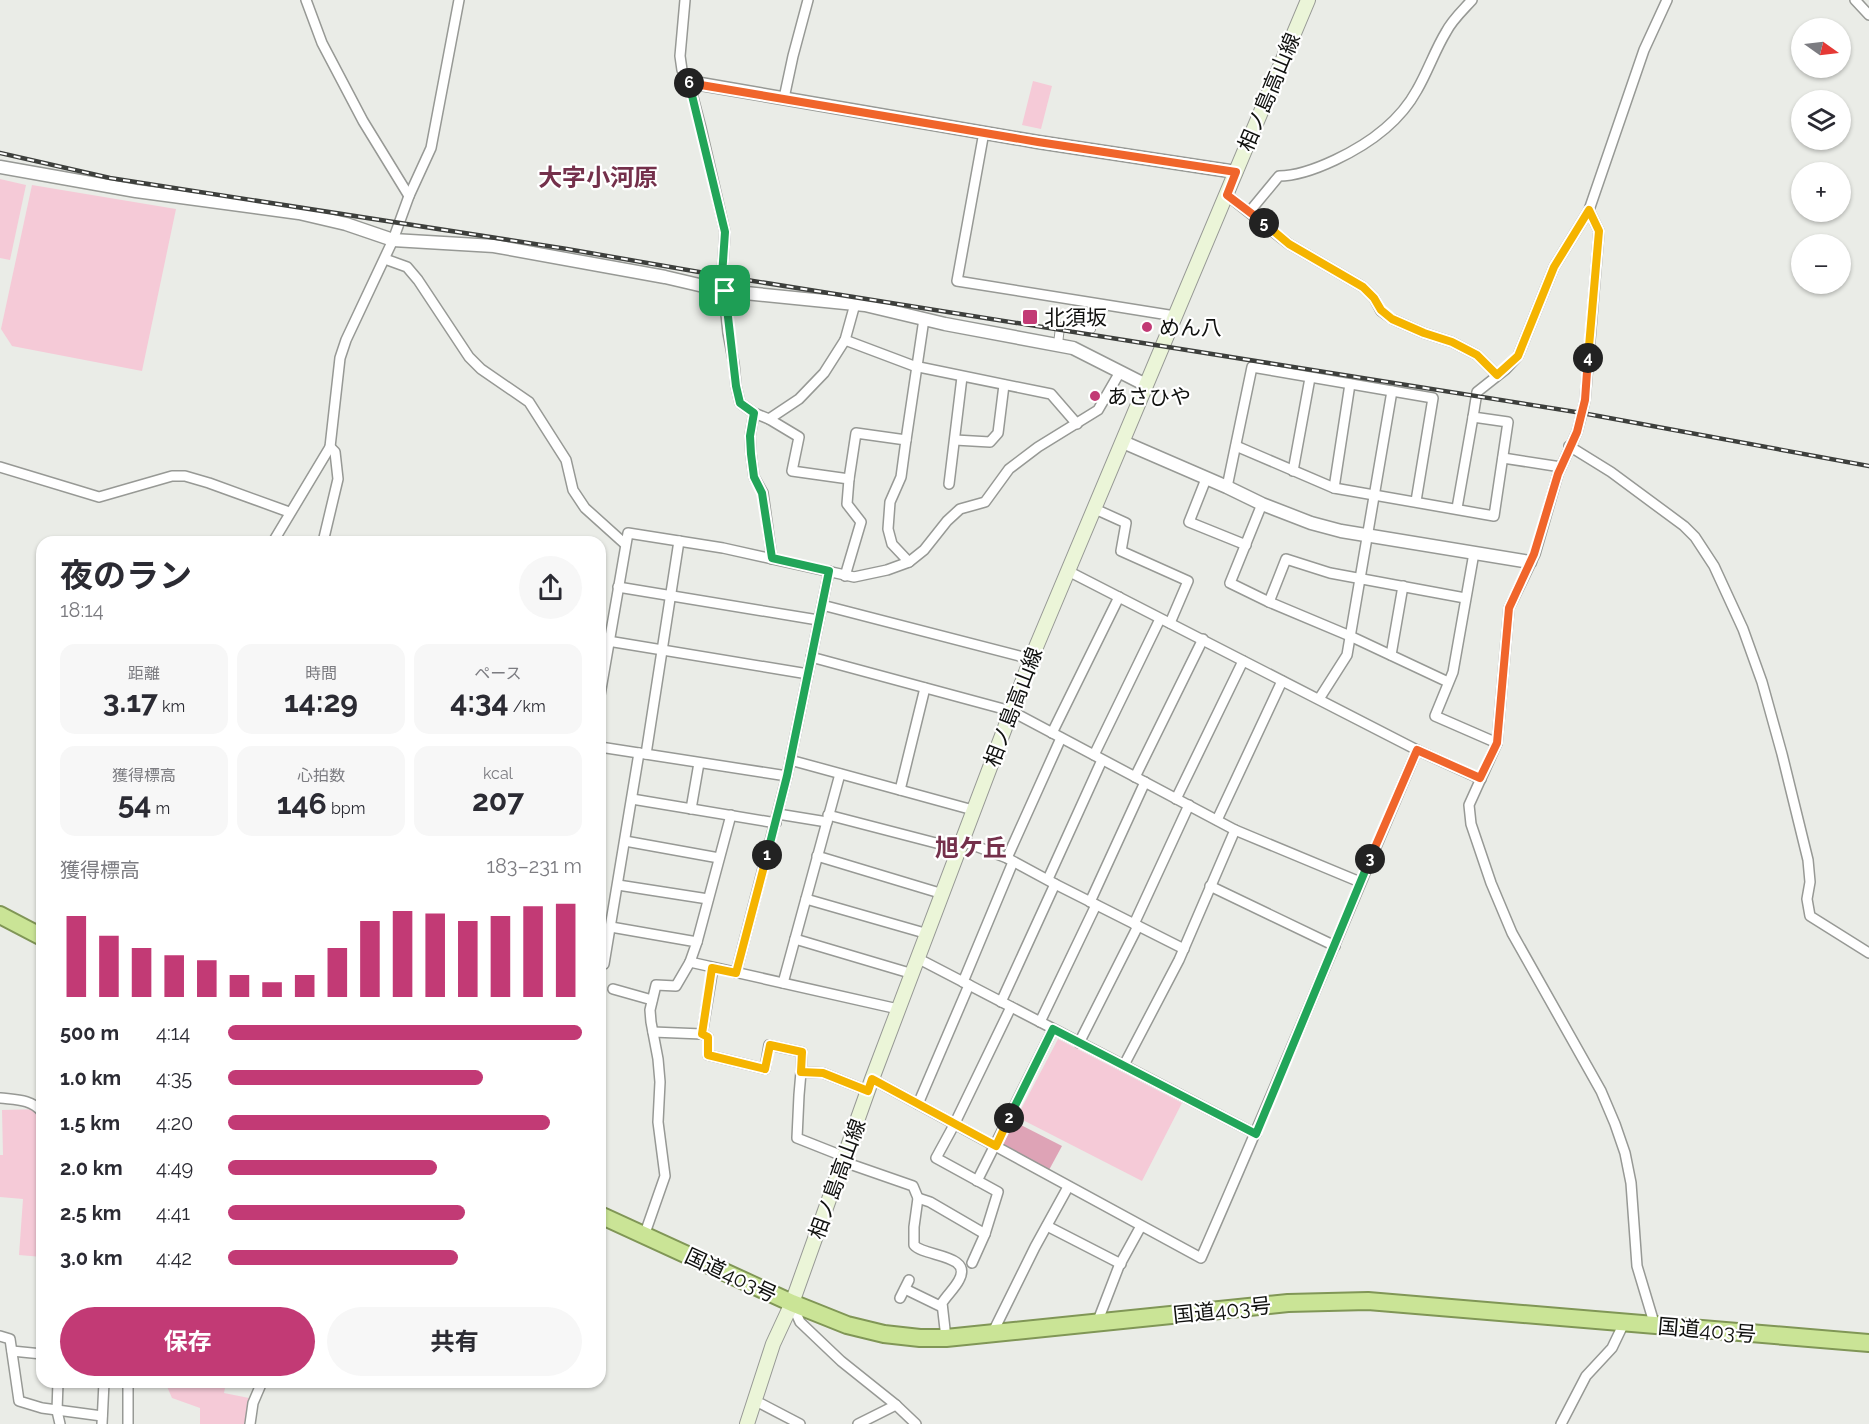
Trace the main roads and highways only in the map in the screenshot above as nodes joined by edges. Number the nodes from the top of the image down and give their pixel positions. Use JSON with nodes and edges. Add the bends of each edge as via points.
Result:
{"nodes":[{"id":1,"x":1308,"y":0,"type":"edge"},
{"id":2,"x":0,"y":915,"type":"edge"},
{"id":3,"x":36,"y":934,"type":"edge"},
{"id":4,"x":606,"y":1218,"type":"edge"},
{"id":5,"x":792,"y":1303,"type":"junction"},
{"id":6,"x":1869,"y":1343,"type":"edge"},
{"id":7,"x":747,"y":1424,"type":"edge"}],
"edges":[{"from":1,"to":5,"type":"main road","name":"相ノ島高山線","via":[[1031,659]]},
{"from":2,"to":3,"type":"highway"},
{"from":4,"to":5,"type":"highway","name":"国道403号"},
{"from":5,"to":6,"type":"highway","name":"国道403号","via":[[847,1325],[920,1338],[1288,1303],[1368,1301]]},
{"from":5,"to":7,"type":"main road","name":"相ノ島高山線","via":[[773,1344]]}]}
